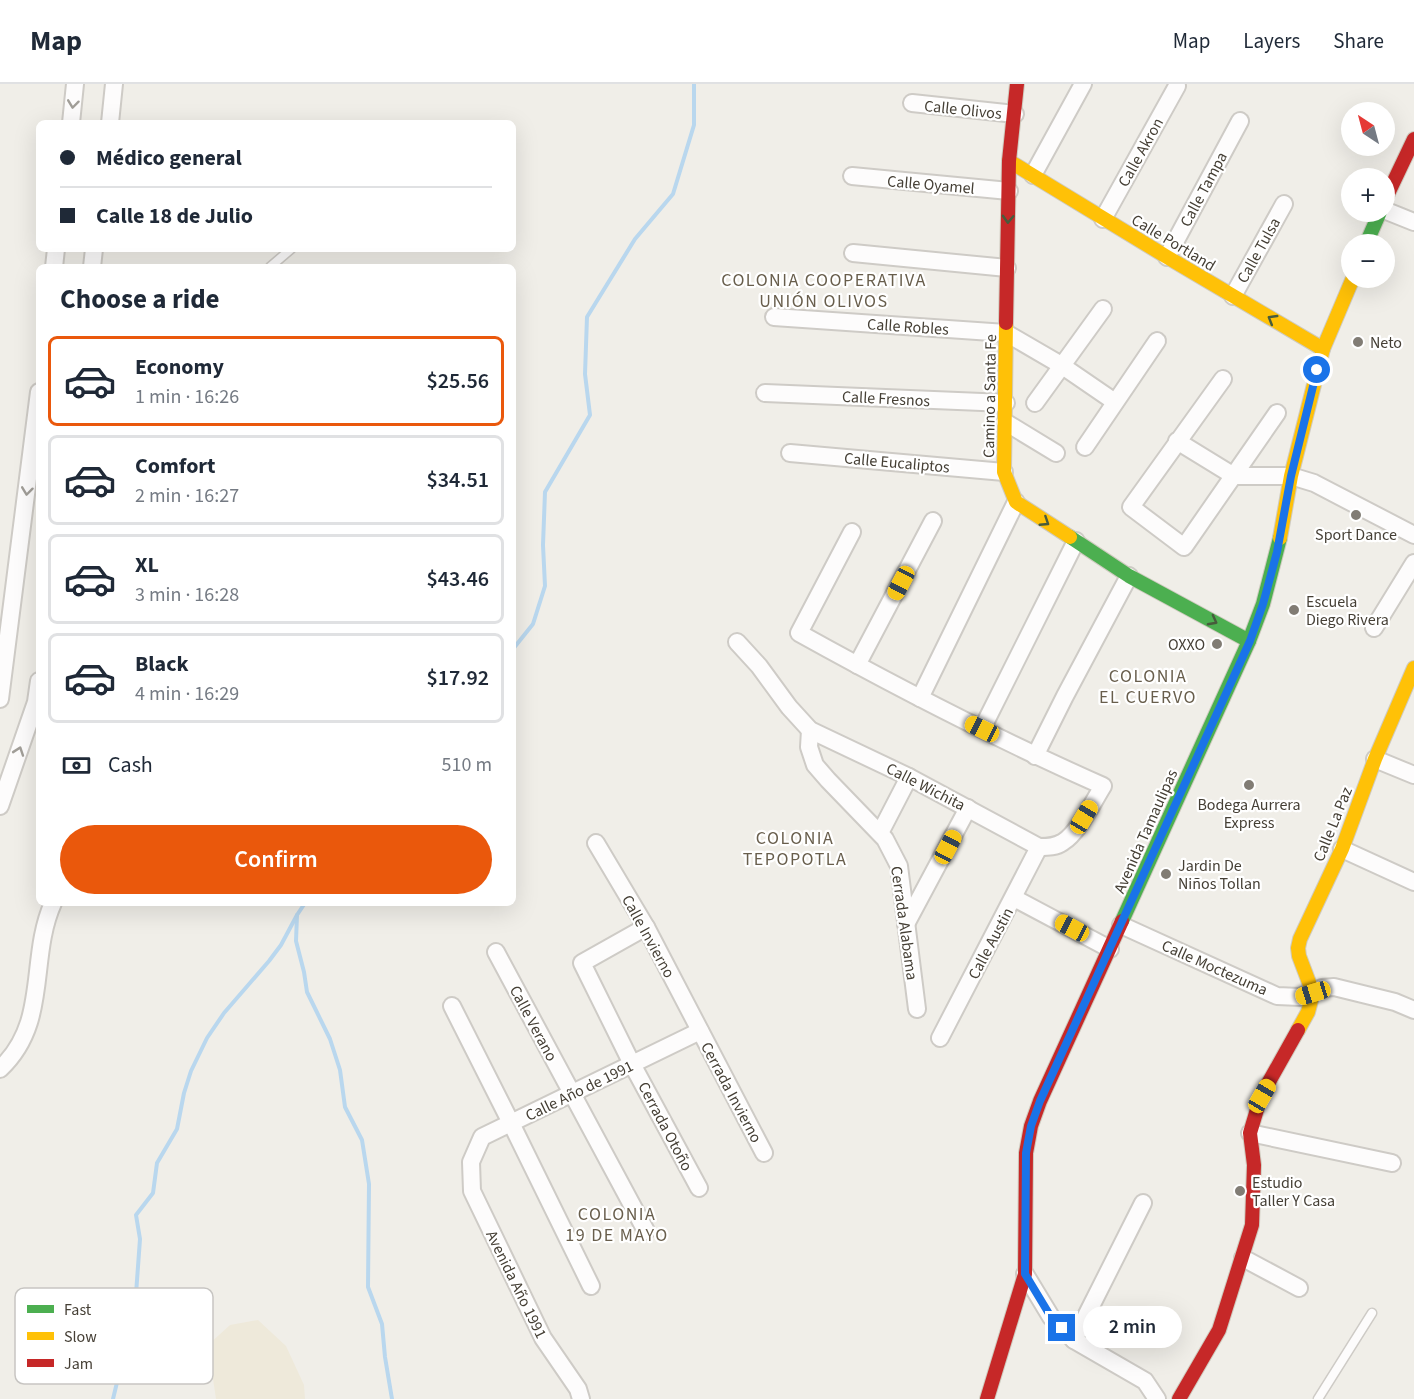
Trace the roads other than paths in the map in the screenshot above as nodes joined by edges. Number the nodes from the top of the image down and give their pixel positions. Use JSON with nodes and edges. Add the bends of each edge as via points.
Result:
{"nodes":[{"id":1,"x":75,"y":84,"type":"edge"},
{"id":2,"x":114,"y":84,"type":"edge"},
{"id":3,"x":1017,"y":84,"type":"edge"},
{"id":4,"x":1083,"y":84,"type":"edge"},
{"id":5,"x":1177,"y":86,"type":"edge"},
{"id":6,"x":912,"y":103,"type":"dead end"},
{"id":7,"x":1014,"y":114,"type":"junction"},
{"id":8,"x":70,"y":120,"type":"edge"},
{"id":9,"x":110,"y":120,"type":"edge"},
{"id":10,"x":1240,"y":121,"type":"dead end"},
{"id":11,"x":1414,"y":139,"type":"edge"},
{"id":12,"x":1010,"y":161,"type":"junction"},
{"id":13,"x":1033,"y":175,"type":"junction"},
{"id":14,"x":852,"y":176,"type":"dead end"},
{"id":15,"x":1395,"y":179,"type":"edge"},
{"id":16,"x":1009,"y":191,"type":"junction"},
{"id":17,"x":1284,"y":204,"type":"dead end"},
{"id":18,"x":1395,"y":214,"type":"edge"},
{"id":19,"x":1103,"y":219,"type":"junction"},
{"id":20,"x":1414,"y":222,"type":"edge"},
{"id":21,"x":288,"y":252,"type":"edge"},
{"id":22,"x":854,"y":253,"type":"dead end"},
{"id":23,"x":1167,"y":257,"type":"junction"},
{"id":24,"x":274,"y":264,"type":"edge"},
{"id":25,"x":1007,"y":268,"type":"junction"},
{"id":26,"x":1349,"y":288,"type":"edge"},
{"id":27,"x":1233,"y":296,"type":"junction"},
{"id":28,"x":1103,"y":309,"type":"dead end"},
{"id":29,"x":774,"y":317,"type":"dead end"},
{"id":30,"x":1006,"y":333,"type":"junction"},
{"id":31,"x":1157,"y":341,"type":"dead end"},
{"id":32,"x":1323,"y":349,"type":"junction"},
{"id":33,"x":1061,"y":365,"type":"junction"},
{"id":34,"x":1223,"y":379,"type":"dead end"},
{"id":35,"x":765,"y":393,"type":"dead end"},
{"id":36,"x":1115,"y":402,"type":"junction"},
{"id":37,"x":1006,"y":403,"type":"junction"},
{"id":38,"x":1035,"y":403,"type":"dead end"},
{"id":39,"x":1277,"y":413,"type":"dead end"},
{"id":40,"x":36,"y":416,"type":"edge"},
{"id":41,"x":1005,"y":422,"type":"junction"},
{"id":42,"x":1177,"y":441,"type":"junction"},
{"id":43,"x":1085,"y":447,"type":"dead end"},
{"id":44,"x":790,"y":453,"type":"dead end"},
{"id":45,"x":1056,"y":453,"type":"dead end"},
{"id":46,"x":1004,"y":472,"type":"junction"},
{"id":47,"x":1234,"y":476,"type":"junction"},
{"id":48,"x":1291,"y":476,"type":"junction"},
{"id":49,"x":1016,"y":502,"type":"junction"},
{"id":50,"x":933,"y":521,"type":"dead end"},
{"id":51,"x":852,"y":532,"type":"dead end"},
{"id":52,"x":1414,"y":535,"type":"edge"},
{"id":53,"x":1076,"y":541,"type":"junction"},
{"id":54,"x":1414,"y":563,"type":"edge"},
{"id":55,"x":1129,"y":576,"type":"junction"},
{"id":56,"x":1374,"y":628,"type":"dead end"},
{"id":57,"x":1250,"y":641,"type":"junction"},
{"id":58,"x":737,"y":642,"type":"dead end"},
{"id":59,"x":857,"y":665,"type":"junction"},
{"id":60,"x":1414,"y":668,"type":"edge"},
{"id":61,"x":920,"y":698,"type":"junction"},
{"id":62,"x":0,"y":699,"type":"edge"},
{"id":63,"x":36,"y":707,"type":"edge"},
{"id":64,"x":982,"y":729,"type":"junction"},
{"id":65,"x":810,"y":730,"type":"junction"},
{"id":66,"x":1035,"y":756,"type":"junction"},
{"id":67,"x":1375,"y":759,"type":"junction"},
{"id":68,"x":1414,"y":775,"type":"edge"},
{"id":69,"x":909,"y":777,"type":"junction"},
{"id":70,"x":0,"y":806,"type":"edge"},
{"id":71,"x":968,"y":808,"type":"junction"},
{"id":72,"x":880,"y":833,"type":"junction"},
{"id":73,"x":596,"y":843,"type":"dead end"},
{"id":74,"x":1039,"y":847,"type":"junction"},
{"id":75,"x":1342,"y":849,"type":"junction"},
{"id":76,"x":1414,"y":882,"type":"edge"},
{"id":77,"x":1014,"y":898,"type":"junction"},
{"id":78,"x":52,"y":906,"type":"edge"},
{"id":79,"x":906,"y":924,"type":"junction"},
{"id":80,"x":1121,"y":925,"type":"junction"},
{"id":81,"x":646,"y":927,"type":"junction"},
{"id":82,"x":1110,"y":948,"type":"junction"},
{"id":83,"x":496,"y":952,"type":"dead end"},
{"id":84,"x":1313,"y":993,"type":"junction"},
{"id":85,"x":452,"y":1005,"type":"dead end"},
{"id":86,"x":917,"y":1009,"type":"dead end"},
{"id":87,"x":1414,"y":1010,"type":"edge"},
{"id":88,"x":700,"y":1031,"type":"junction"},
{"id":89,"x":940,"y":1038,"type":"dead end"},
{"id":90,"x":632,"y":1064,"type":"junction"},
{"id":91,"x":0,"y":1069,"type":"edge"},
{"id":92,"x":572,"y":1093,"type":"junction"},
{"id":93,"x":511,"y":1123,"type":"junction"},
{"id":94,"x":1250,"y":1133,"type":"junction"},
{"id":95,"x":764,"y":1153,"type":"dead end"},
{"id":96,"x":471,"y":1162,"type":"joint"},
{"id":97,"x":1392,"y":1163,"type":"dead end"},
{"id":98,"x":699,"y":1188,"type":"dead end"},
{"id":99,"x":1143,"y":1203,"type":"dead end"},
{"id":100,"x":646,"y":1231,"type":"dead end"},
{"id":101,"x":1242,"y":1258,"type":"junction"},
{"id":102,"x":1025,"y":1274,"type":"junction"},
{"id":103,"x":591,"y":1286,"type":"dead end"},
{"id":104,"x":1299,"y":1288,"type":"dead end"},
{"id":105,"x":1372,"y":1313,"type":"dead end"},
{"id":106,"x":1074,"y":1340,"type":"junction"},
{"id":107,"x":581,"y":1399,"type":"edge"},
{"id":108,"x":987,"y":1399,"type":"edge"},
{"id":109,"x":1158,"y":1399,"type":"edge"},
{"id":110,"x":1179,"y":1399,"type":"edge"},
{"id":111,"x":1318,"y":1399,"type":"edge"}],
"edges":[{"from":1,"to":8,"type":"street","one_way":true},
{"from":2,"to":9,"type":"street"},
{"from":3,"to":7,"type":"street","name":"Camino a Santa Fe"},
{"from":4,"to":13,"type":"street"},
{"from":5,"to":19,"type":"street","name":"Calle Akron"},
{"from":6,"to":7,"type":"street","name":"Calle Olivos"},
{"from":7,"to":12,"type":"street","name":"Camino a Santa Fe"},
{"from":10,"to":23,"type":"street","name":"Calle Tampa"},
{"from":11,"to":15,"type":"street"},
{"from":12,"to":13,"type":"street","name":"Calle Portland"},
{"from":12,"to":16,"type":"street","name":"Camino a Santa Fe"},
{"from":13,"to":19,"type":"street","name":"Calle Portland"},
{"from":14,"to":16,"type":"street","name":"Calle Oyamel"},
{"from":16,"to":25,"type":"street","name":"Camino a Santa Fe","one_way":true},
{"from":17,"to":27,"type":"street","name":"Calle Tulsa"},
{"from":18,"to":20,"type":"street"},
{"from":19,"to":23,"type":"street","name":"Calle Portland"},
{"from":21,"to":24,"type":"lane"},
{"from":22,"to":25,"type":"street"},
{"from":23,"to":27,"type":"street","name":"Calle Portland"},
{"from":25,"to":30,"type":"street","name":"Camino a Santa Fe"},
{"from":26,"to":32,"type":"street","name":"Avenida Tamaulipas"},
{"from":32,"to":27,"type":"street","name":"Calle Portland","one_way":true},
{"from":28,"to":33,"type":"street"},
{"from":29,"to":30,"type":"street","name":"Calle Robles"},
{"from":30,"to":33,"type":"street"},
{"from":30,"to":37,"type":"street","name":"Camino a Santa Fe"},
{"from":31,"to":36,"type":"street"},
{"from":32,"to":48,"type":"street","name":"Avenida Tamaulipas"},
{"from":33,"to":36,"type":"street"},
{"from":33,"to":38,"type":"street"},
{"from":34,"to":42,"type":"street"},
{"from":35,"to":37,"type":"street","name":"Calle Fresnos"},
{"from":36,"to":43,"type":"street"},
{"from":37,"to":41,"type":"street","name":"Camino a Santa Fe"},
{"from":39,"to":47,"type":"street"},
{"from":40,"to":62,"type":"street","one_way":true},
{"from":41,"to":45,"type":"street"},
{"from":41,"to":46,"type":"street","name":"Camino a Santa Fe"},
{"from":42,"to":47,"type":"street"},
{"from":42,"to":47,"type":"street","via":[[1131,507],[1184,547]]},
{"from":44,"to":46,"type":"street","name":"Calle Eucaliptos"},
{"from":46,"to":49,"type":"street","name":"Camino a Santa Fe"},
{"from":47,"to":48,"type":"street"},
{"from":48,"to":52,"type":"street","via":[[1314,483]]},
{"from":48,"to":57,"type":"street","name":"Avenida Tamaulipas","via":[[1277,552]]},
{"from":49,"to":53,"type":"street","one_way":true},
{"from":49,"to":61,"type":"street"},
{"from":50,"to":59,"type":"street"},
{"from":51,"to":59,"type":"street","via":[[800,633]]},
{"from":53,"to":55,"type":"street"},
{"from":53,"to":64,"type":"street"},
{"from":54,"to":56,"type":"street"},
{"from":55,"to":57,"type":"street","one_way":true},
{"from":55,"to":66,"type":"street"},
{"from":57,"to":80,"type":"street","name":"Avenida Tamaulipas"},
{"from":58,"to":65,"type":"street"},
{"from":59,"to":61,"type":"street"},
{"from":60,"to":67,"type":"street","name":"Calle La Paz"},
{"from":61,"to":64,"type":"street"},
{"from":70,"to":63,"type":"street","one_way":true},
{"from":64,"to":66,"type":"street"},
{"from":65,"to":69,"type":"street","name":"Calle Wichita"},
{"from":65,"to":72,"type":"street","name":"Cerrada Alabama","via":[[809,747],[815,765]]},
{"from":66,"to":74,"type":"street","via":[[1103,786],[1075,832],[1064,842]]},
{"from":67,"to":68,"type":"street"},
{"from":67,"to":75,"type":"street","name":"Calle La Paz"},
{"from":69,"to":71,"type":"street","name":"Calle Wichita"},
{"from":69,"to":72,"type":"street"},
{"from":71,"to":74,"type":"street","name":"Calle Wichita"},
{"from":71,"to":79,"type":"street"},
{"from":72,"to":79,"type":"street","name":"Cerrada Alabama","via":[[899,866]]},
{"from":73,"to":81,"type":"street","name":"Calle Invierno"},
{"from":74,"to":77,"type":"street","name":"Calle Austin"},
{"from":75,"to":76,"type":"street"},
{"from":75,"to":84,"type":"street","name":"Calle La Paz","via":[[1298,948]]},
{"from":77,"to":82,"type":"street"},
{"from":77,"to":89,"type":"street","name":"Calle Austin"},
{"from":78,"to":91,"type":"street","via":[[44,929],[28,1026],[21,1043]]},
{"from":79,"to":86,"type":"street","name":"Cerrada Alabama"},
{"from":80,"to":82,"type":"street","name":"Avenida Tamaulipas"},
{"from":80,"to":84,"type":"street","name":"Calle Moctezuma","via":[[1277,996]]},
{"from":81,"to":88,"type":"street","name":"Calle Invierno"},
{"from":81,"to":90,"type":"street","name":"Cerrada Otoño","via":[[582,963]]},
{"from":82,"to":102,"type":"street","name":"Avenida Tamaulipas","via":[[1031,1126],[1026,1153]]},
{"from":83,"to":92,"type":"street","name":"Calle Verano"},
{"from":84,"to":87,"type":"street","name":"Calle Moctezuma","via":[[1334,987]]},
{"from":84,"to":94,"type":"street","via":[[1308,1012],[1262,1096]]},
{"from":85,"to":93,"type":"street"},
{"from":88,"to":90,"type":"street","name":"Calle Año de 1991"},
{"from":88,"to":95,"type":"street","name":"Cerrada Invierno"},
{"from":90,"to":92,"type":"street","name":"Calle Año de 1991"},
{"from":90,"to":98,"type":"street","name":"Cerrada Otoño"},
{"from":92,"to":93,"type":"street","name":"Calle Año de 1991"},
{"from":92,"to":100,"type":"street","name":"Calle Verano"},
{"from":93,"to":96,"type":"street","name":"Calle Año de 1991","via":[[482,1137]]},
{"from":93,"to":103,"type":"street"},
{"from":94,"to":97,"type":"street"},
{"from":94,"to":101,"type":"street","via":[[1254,1165],[1252,1225]]},
{"from":96,"to":107,"type":"street","name":"Avenida Año 1991","via":[[472,1191],[543,1338]]},
{"from":99,"to":106,"type":"street"},
{"from":101,"to":104,"type":"street"},
{"from":101,"to":110,"type":"street","via":[[1219,1330]]},
{"from":102,"to":106,"type":"street","via":[[1051,1317]]},
{"from":102,"to":108,"type":"street","name":"Avenida Tamaulipas"},
{"from":105,"to":111,"type":"lane"},
{"from":106,"to":109,"type":"street","via":[[1144,1381]]}]}
